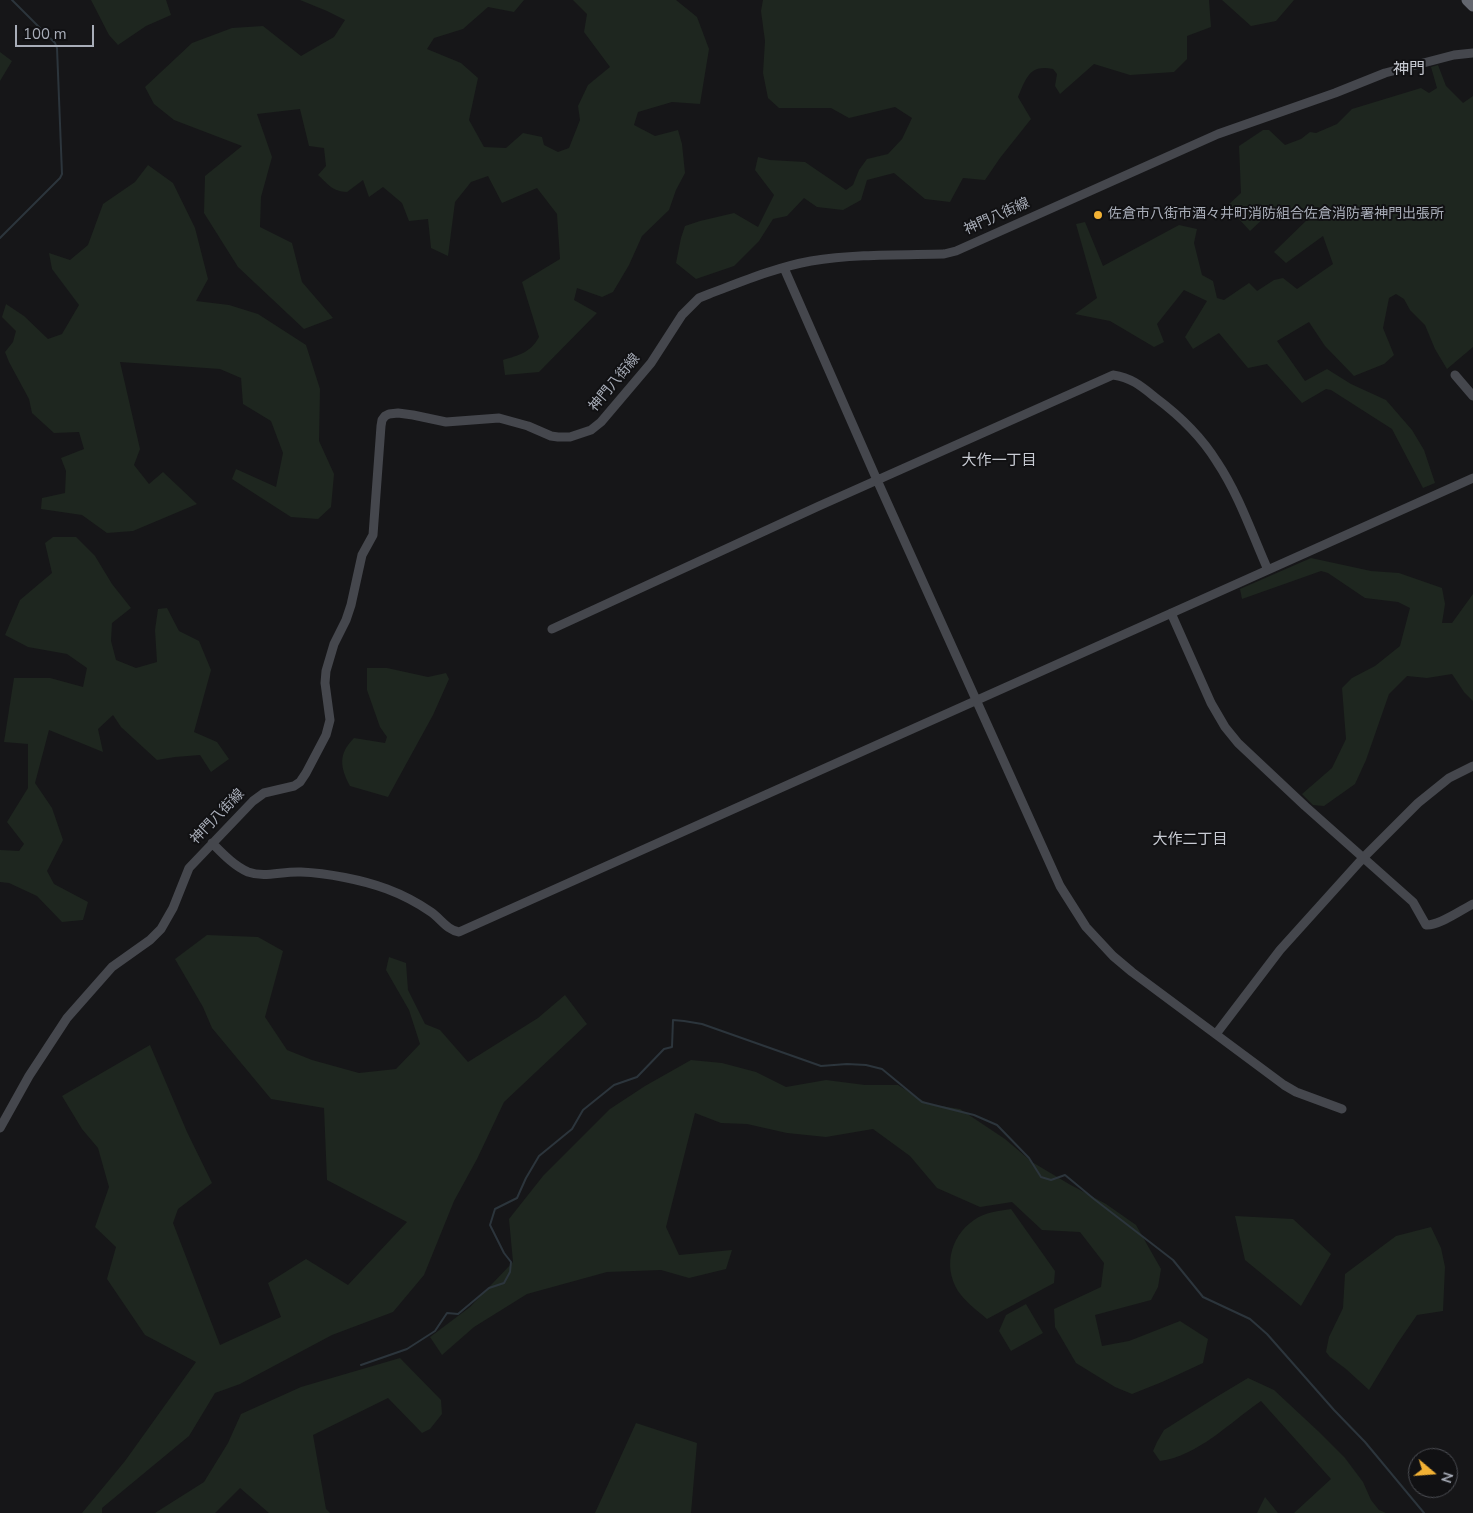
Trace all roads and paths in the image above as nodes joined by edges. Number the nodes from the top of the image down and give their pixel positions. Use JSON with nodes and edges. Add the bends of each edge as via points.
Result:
{"nodes":[{"id":1,"x":1467,"y":0,"type":"edge"},
{"id":2,"x":1473,"y":6,"type":"edge"},
{"id":3,"x":1473,"y":53,"type":"edge"},
{"id":4,"x":784,"y":268,"type":"junction"},
{"id":5,"x":1456,"y":375,"type":"dead end"},
{"id":6,"x":1473,"y":396,"type":"edge"},
{"id":7,"x":1473,"y":478,"type":"edge"},
{"id":8,"x":877,"y":480,"type":"junction"},
{"id":9,"x":1268,"y":570,"type":"junction"},
{"id":10,"x":1171,"y":613,"type":"junction"},
{"id":11,"x":552,"y":629,"type":"dead end"},
{"id":12,"x":976,"y":700,"type":"junction"},
{"id":13,"x":1473,"y":766,"type":"edge"},
{"id":14,"x":212,"y":843,"type":"junction"},
{"id":15,"x":1363,"y":858,"type":"junction"},
{"id":16,"x":1473,"y":904,"type":"edge"},
{"id":17,"x":1216,"y":1034,"type":"junction"},
{"id":18,"x":1342,"y":1109,"type":"dead end"},
{"id":19,"x":0,"y":1128,"type":"edge"}],
"edges":[{"from":1,"to":2,"type":"highway"},
{"from":3,"to":4,"type":"street","name":"神門八街線","via":[[1385,73],[1218,134],[944,254],[826,259]]},
{"from":4,"to":8,"type":"street"},
{"from":4,"to":14,"type":"street","name":"神門八街線","via":[[709,294],[693,303],[651,363],[610,412],[598,425],[582,434],[550,436],[499,418],[456,422],[406,414],[384,416],[373,535],[362,554],[351,604],[326,671],[330,720],[326,735],[300,782],[259,796]]},
{"from":5,"to":6,"type":"street"},
{"from":7,"to":9,"type":"street"},
{"from":8,"to":9,"type":"street","via":[[1113,375],[1126,377],[1177,413],[1218,462]]},
{"from":8,"to":11,"type":"street"},
{"from":8,"to":12,"type":"street"},
{"from":9,"to":10,"type":"street"},
{"from":10,"to":12,"type":"street"},
{"from":10,"to":15,"type":"street","via":[[1225,727],[1238,743]]},
{"from":12,"to":14,"type":"street","via":[[459,932],[450,929],[419,904],[386,889],[355,880],[300,872],[256,874],[238,867]]},
{"from":12,"to":17,"type":"street","via":[[1060,886],[1086,927],[1132,972]]},
{"from":13,"to":15,"type":"street","via":[[1449,778],[1418,803]]},
{"from":14,"to":19,"type":"street","name":"神門八街線","via":[[189,868],[161,929],[112,967],[67,1018]]},
{"from":15,"to":16,"type":"street","via":[[1413,902],[1426,925],[1431,926]]},
{"from":15,"to":17,"type":"street","via":[[1280,950]]},
{"from":17,"to":18,"type":"street","via":[[1296,1092]]}]}
